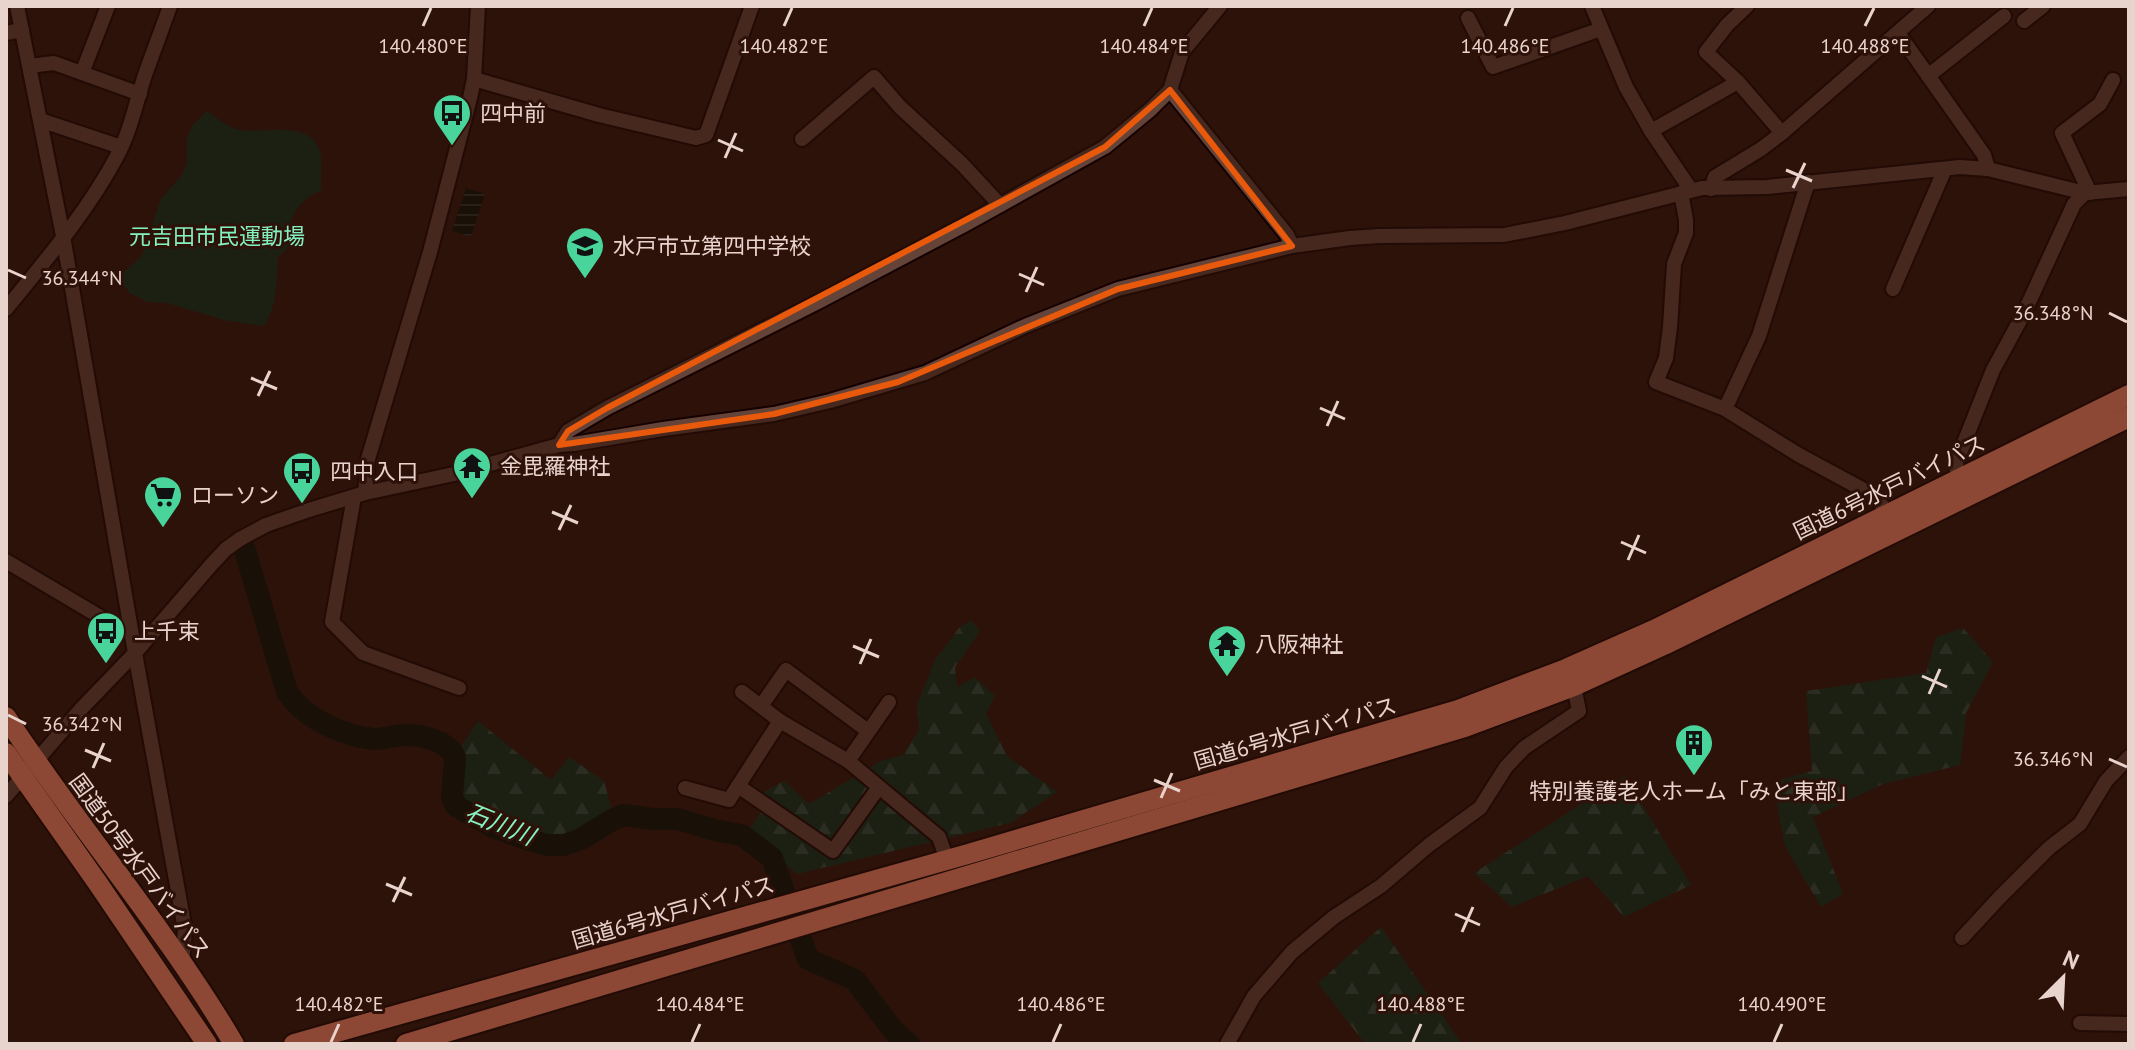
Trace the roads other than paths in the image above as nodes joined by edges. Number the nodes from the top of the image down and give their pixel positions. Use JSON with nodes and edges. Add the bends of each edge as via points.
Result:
{"nodes":[{"id":1,"x":17,"y":6,"type":"edge"},
{"id":2,"x":108,"y":6,"type":"edge"},
{"id":3,"x":170,"y":6,"type":"edge"},
{"id":4,"x":478,"y":6,"type":"edge"},
{"id":5,"x":752,"y":6,"type":"edge"},
{"id":6,"x":1220,"y":6,"type":"edge"},
{"id":7,"x":1592,"y":6,"type":"edge"},
{"id":8,"x":1747,"y":6,"type":"edge"},
{"id":9,"x":1928,"y":6,"type":"edge"},
{"id":10,"x":2043,"y":6,"type":"edge"},
{"id":11,"x":2004,"y":16,"type":"dead end"},
{"id":12,"x":1468,"y":18,"type":"dead end"},
{"id":13,"x":2024,"y":21,"type":"dead end"},
{"id":14,"x":1601,"y":29,"type":"junction"},
{"id":15,"x":22,"y":30,"type":"junction"},
{"id":16,"x":6,"y":33,"type":"edge"},
{"id":17,"x":1898,"y":33,"type":"junction"},
{"id":18,"x":29,"y":66,"type":"junction"},
{"id":19,"x":82,"y":73,"type":"junction"},
{"id":20,"x":1928,"y":76,"type":"junction"},
{"id":21,"x":474,"y":79,"type":"junction"},
{"id":22,"x":2113,"y":80,"type":"dead end"},
{"id":23,"x":1738,"y":82,"type":"junction"},
{"id":24,"x":1170,"y":90,"type":"junction"},
{"id":25,"x":140,"y":94,"type":"junction"},
{"id":26,"x":40,"y":120,"type":"junction"},
{"id":27,"x":1651,"y":131,"type":"junction"},
{"id":28,"x":1782,"y":133,"type":"junction"},
{"id":29,"x":802,"y":139,"type":"dead end"},
{"id":30,"x":121,"y":147,"type":"junction"},
{"id":31,"x":1945,"y":169,"type":"junction"},
{"id":32,"x":1988,"y":169,"type":"junction"},
{"id":33,"x":1808,"y":182,"type":"junction"},
{"id":34,"x":1711,"y":189,"type":"junction"},
{"id":35,"x":2129,"y":189,"type":"edge"},
{"id":36,"x":1686,"y":192,"type":"junction"},
{"id":37,"x":2088,"y":193,"type":"junction"},
{"id":38,"x":1000,"y":205,"type":"junction"},
{"id":39,"x":63,"y":236,"type":"junction"},
{"id":40,"x":1292,"y":246,"type":"junction"},
{"id":41,"x":1893,"y":289,"type":"dead end"},
{"id":42,"x":6,"y":309,"type":"edge"},
{"id":43,"x":2129,"y":395,"type":"edge"},
{"id":44,"x":1725,"y":409,"type":"junction"},
{"id":45,"x":2129,"y":417,"type":"edge"},
{"id":46,"x":559,"y":445,"type":"junction"},
{"id":47,"x":1958,"y":480,"type":"junction"},
{"id":48,"x":360,"y":495,"type":"junction"},
{"id":49,"x":1887,"y":515,"type":"junction"},
{"id":50,"x":6,"y":561,"type":"edge"},
{"id":51,"x":130,"y":629,"type":"junction"},
{"id":52,"x":135,"y":653,"type":"junction"},
{"id":53,"x":1574,"y":686,"type":"junction"},
{"id":54,"x":459,"y":688,"type":"dead end"},
{"id":55,"x":742,"y":692,"type":"dead end"},
{"id":56,"x":889,"y":702,"type":"dead end"},
{"id":57,"x":761,"y":706,"type":"junction"},
{"id":58,"x":6,"y":717,"type":"edge"},
{"id":59,"x":780,"y":721,"type":"junction"},
{"id":60,"x":868,"y":731,"type":"junction"},
{"id":61,"x":6,"y":753,"type":"edge"},
{"id":62,"x":2129,"y":757,"type":"edge"},
{"id":63,"x":35,"y":761,"type":"junction"},
{"id":64,"x":848,"y":761,"type":"junction"},
{"id":65,"x":21,"y":777,"type":"junction"},
{"id":66,"x":738,"y":786,"type":"junction"},
{"id":67,"x":879,"y":787,"type":"junction"},
{"id":68,"x":685,"y":788,"type":"dead end"},
{"id":69,"x":6,"y":796,"type":"edge"},
{"id":70,"x":947,"y":860,"type":"junction"},
{"id":71,"x":1962,"y":938,"type":"dead end"},
{"id":72,"x":182,"y":964,"type":"junction"},
{"id":73,"x":2080,"y":1023,"type":"dead end"},
{"id":74,"x":2129,"y":1024,"type":"edge"},
{"id":75,"x":207,"y":1044,"type":"edge"},
{"id":76,"x":234,"y":1044,"type":"edge"},
{"id":77,"x":294,"y":1044,"type":"edge"},
{"id":78,"x":406,"y":1044,"type":"edge"},
{"id":79,"x":1227,"y":1044,"type":"edge"}],
"edges":[{"from":1,"to":15,"type":"street"},
{"from":2,"to":19,"type":"street"},
{"from":3,"to":25,"type":"street"},
{"from":4,"to":21,"type":"street"},
{"from":5,"to":21,"type":"street","via":[[706,135],[696,138]]},
{"from":6,"to":24,"type":"street","via":[[1182,52]]},
{"from":7,"to":14,"type":"street"},
{"from":8,"to":23,"type":"street","via":[[1706,52]]},
{"from":9,"to":17,"type":"street"},
{"from":10,"to":13,"type":"street"},
{"from":11,"to":20,"type":"street"},
{"from":12,"to":14,"type":"street","via":[[1493,67]]},
{"from":14,"to":27,"type":"street"},
{"from":15,"to":16,"type":"street"},
{"from":15,"to":18,"type":"street"},
{"from":17,"to":20,"type":"street"},
{"from":17,"to":28,"type":"street"},
{"from":18,"to":19,"type":"street","via":[[54,63]]},
{"from":18,"to":26,"type":"street"},
{"from":19,"to":25,"type":"street"},
{"from":20,"to":32,"type":"street","via":[[1984,155]]},
{"from":21,"to":48,"type":"street"},
{"from":22,"to":37,"type":"street","via":[[2100,104],[2062,133]]},
{"from":23,"to":27,"type":"street"},
{"from":23,"to":28,"type":"street"},
{"from":24,"to":38,"type":"street","via":[[1105,147]]},
{"from":24,"to":40,"type":"street"},
{"from":25,"to":30,"type":"street"},
{"from":26,"to":30,"type":"street"},
{"from":26,"to":39,"type":"street"},
{"from":27,"to":36,"type":"street"},
{"from":28,"to":34,"type":"street","via":[[1715,177]]},
{"from":29,"to":38,"type":"street","via":[[874,77]]},
{"from":30,"to":39,"type":"street"},
{"from":31,"to":32,"type":"street"},
{"from":31,"to":33,"type":"street"},
{"from":31,"to":41,"type":"street"},
{"from":32,"to":37,"type":"street"},
{"from":33,"to":34,"type":"street"},
{"from":33,"to":44,"type":"street","via":[[1767,315]]},
{"from":34,"to":36,"type":"street"},
{"from":35,"to":37,"type":"street"},
{"from":36,"to":40,"type":"street","via":[[1504,235],[1380,236]]},
{"from":36,"to":44,"type":"street","via":[[1686,233],[1674,264],[1666,358],[1656,382]]},
{"from":37,"to":47,"type":"street","via":[[2074,204],[1993,370],[1956,463]]},
{"from":38,"to":46,"type":"street","via":[[607,408],[568,431]]},
{"from":39,"to":42,"type":"street"},
{"from":39,"to":51,"type":"street"},
{"from":40,"to":46,"type":"street","via":[[1118,289],[925,373],[830,401]]},
{"from":43,"to":47,"type":"highway","name":"国道6号水戸バイパス"},
{"from":44,"to":49,"type":"street","via":[[1873,495]]},
{"from":45,"to":53,"type":"highway","name":"国道6号水戸バイパス"},
{"from":46,"to":48,"type":"street"},
{"from":47,"to":49,"type":"highway","name":"国道6号水戸バイパス"},
{"from":48,"to":52,"type":"street","via":[[266,525],[240,539]]},
{"from":48,"to":54,"type":"street","via":[[332,622],[363,653]]},
{"from":49,"to":70,"type":"highway","name":"国道6号水戸バイパス","via":[[1654,630],[1458,710]]},
{"from":50,"to":51,"type":"street","via":[[117,627]]},
{"from":51,"to":52,"type":"street"},
{"from":52,"to":63,"type":"street"},
{"from":52,"to":72,"type":"street","via":[[185,930]]},
{"from":53,"to":78,"type":"highway","name":"国道6号水戸バイパス","via":[[1465,727]]},
{"from":53,"to":79,"type":"street","via":[[1579,711],[1524,748],[1480,808],[1292,952],[1254,996]]},
{"from":55,"to":57,"type":"street"},
{"from":56,"to":60,"type":"street"},
{"from":57,"to":59,"type":"street"},
{"from":57,"to":60,"type":"street","via":[[786,670]]},
{"from":58,"to":63,"type":"highway","name":"国道50号水戸バイパス"},
{"from":59,"to":64,"type":"street"},
{"from":59,"to":66,"type":"street"},
{"from":60,"to":64,"type":"street"},
{"from":61,"to":65,"type":"highway","name":"国道50号水戸バイパス"},
{"from":62,"to":71,"type":"street","via":[[2106,781],[2080,824],[2049,848]]},
{"from":63,"to":65,"type":"street"},
{"from":63,"to":72,"type":"highway","name":"国道50号水戸バイパス"},
{"from":64,"to":67,"type":"street"},
{"from":65,"to":69,"type":"street"},
{"from":65,"to":75,"type":"highway","name":"国道50号水戸バイパス"},
{"from":66,"to":67,"type":"street","via":[[833,851]]},
{"from":66,"to":68,"type":"street","via":[[729,800]]},
{"from":67,"to":70,"type":"street","via":[[939,837]]},
{"from":70,"to":77,"type":"highway","name":"国道6号水戸バイパス"},
{"from":72,"to":76,"type":"highway","name":"国道50号水戸バイパス"},
{"from":73,"to":74,"type":"street"}]}
